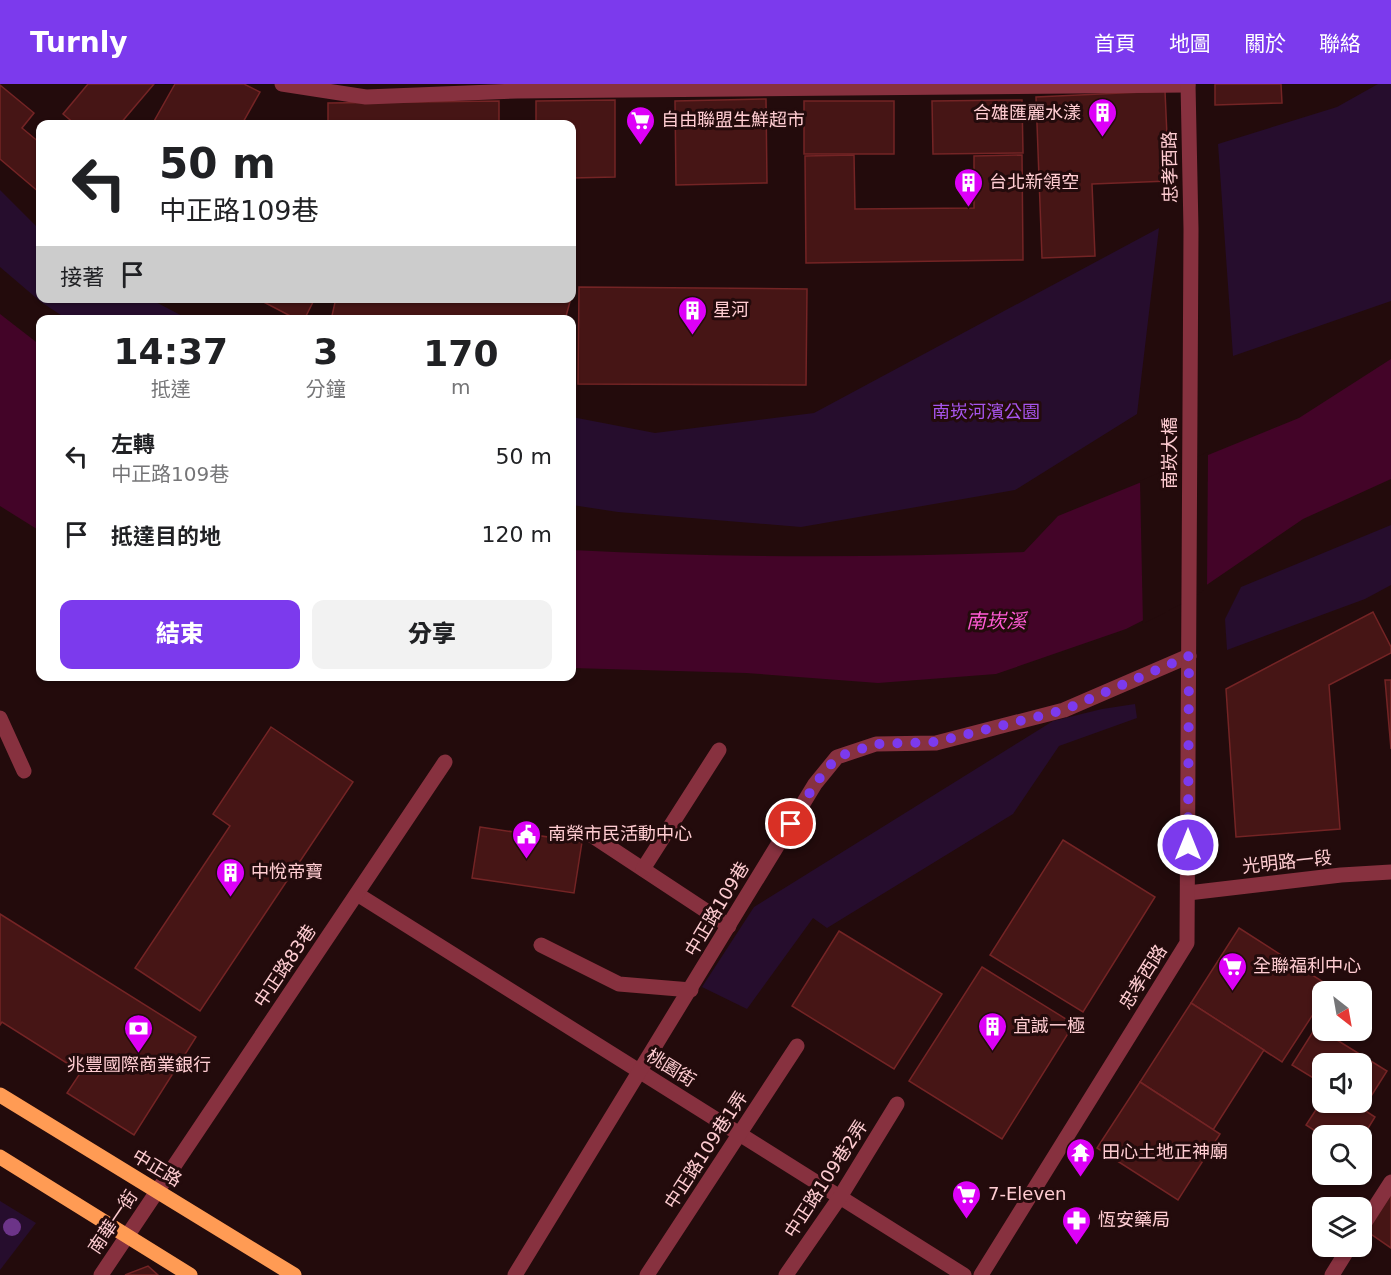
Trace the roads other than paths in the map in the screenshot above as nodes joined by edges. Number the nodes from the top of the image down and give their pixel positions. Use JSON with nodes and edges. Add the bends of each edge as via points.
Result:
{"nodes":[{"id":1,"x":282,"y":84,"type":"edge"},
{"id":2,"x":1188,"y":85,"type":"edge"},
{"id":3,"x":517,"y":87,"type":"edge"},
{"id":4,"x":1190,"y":250,"type":"joint"},
{"id":5,"x":1189,"y":656,"type":"junction"},
{"id":6,"x":0,"y":718,"type":"edge"},
{"id":7,"x":719,"y":750,"type":"dead end"},
{"id":8,"x":445,"y":762,"type":"dead end"},
{"id":9,"x":24,"y":771,"type":"dead end"},
{"id":10,"x":588,"y":834,"type":"dead end"},
{"id":11,"x":643,"y":869,"type":"junction"},
{"id":12,"x":1391,"y":872,"type":"edge"},
{"id":13,"x":1188,"y":893,"type":"junction"},
{"id":14,"x":357,"y":894,"type":"junction"},
{"id":15,"x":729,"y":926,"type":"junction"},
{"id":16,"x":541,"y":945,"type":"dead end"},
{"id":17,"x":691,"y":990,"type":"junction"},
{"id":18,"x":797,"y":1046,"type":"dead end"},
{"id":19,"x":641,"y":1072,"type":"junction"},
{"id":20,"x":0,"y":1095,"type":"edge"},
{"id":21,"x":897,"y":1104,"type":"dead end"},
{"id":22,"x":740,"y":1134,"type":"junction"},
{"id":23,"x":0,"y":1156,"type":"edge"},
{"id":24,"x":1391,"y":1182,"type":"edge"},
{"id":25,"x":157,"y":1191,"type":"junction"},
{"id":26,"x":840,"y":1197,"type":"junction"},
{"id":27,"x":1372,"y":1211,"type":"edge"},
{"id":28,"x":127,"y":1236,"type":"junction"},
{"id":29,"x":1343,"y":1257,"type":"edge"},
{"id":30,"x":100,"y":1275,"type":"edge"},
{"id":31,"x":190,"y":1275,"type":"edge"},
{"id":32,"x":294,"y":1275,"type":"edge"},
{"id":33,"x":515,"y":1275,"type":"edge"},
{"id":34,"x":647,"y":1275,"type":"edge"},
{"id":35,"x":786,"y":1275,"type":"edge"},
{"id":36,"x":964,"y":1275,"type":"edge"},
{"id":37,"x":981,"y":1275,"type":"edge"},
{"id":38,"x":1332,"y":1275,"type":"edge"}],
"edges":[{"from":1,"to":3,"type":"street","via":[[366,98]]},
{"from":2,"to":3,"type":"street"},
{"from":2,"to":4,"type":"street","name":"忠孝西路"},
{"from":4,"to":5,"type":"street","name":"南崁大橋"},
{"from":5,"to":13,"type":"street","name":"忠孝西路"},
{"from":5,"to":15,"type":"street","name":"中正路109巷","via":[[1064,710],[936,742],[876,744],[837,757],[815,784]]},
{"from":6,"to":9,"type":"street"},
{"from":7,"to":11,"type":"street"},
{"from":8,"to":14,"type":"street","name":"中正路83巷"},
{"from":10,"to":11,"type":"street"},
{"from":11,"to":15,"type":"street"},
{"from":12,"to":13,"type":"street","name":"光明路一段"},
{"from":13,"to":37,"type":"street","name":"忠孝西路","via":[[1187,943]]},
{"from":14,"to":19,"type":"street","name":"桃園街"},
{"from":14,"to":25,"type":"street","name":"中正路83巷"},
{"from":15,"to":17,"type":"street","name":"中正路109巷"},
{"from":16,"to":17,"type":"street","via":[[619,984]]},
{"from":17,"to":19,"type":"street","name":"中正路109巷"},
{"from":18,"to":22,"type":"street","name":"中正路109巷1弄"},
{"from":19,"to":22,"type":"street","name":"桃園街"},
{"from":19,"to":33,"type":"street","name":"中正路109巷"},
{"from":20,"to":25,"type":"main road","name":"中正路"},
{"from":21,"to":26,"type":"street","name":"中正路109巷2弄"},
{"from":22,"to":26,"type":"street","name":"桃園街"},
{"from":22,"to":34,"type":"street","name":"中正路109巷1弄"},
{"from":23,"to":28,"type":"main road"},
{"from":24,"to":27,"type":"street"},
{"from":25,"to":28,"type":"street","name":"南華一街"},
{"from":25,"to":32,"type":"main road","name":"中正路"},
{"from":26,"to":35,"type":"street","name":"中正路109巷2弄"},
{"from":26,"to":36,"type":"street","name":"桃園街"},
{"from":28,"to":30,"type":"street","name":"南華一街"},
{"from":28,"to":31,"type":"main road"},
{"from":29,"to":38,"type":"street"}]}
